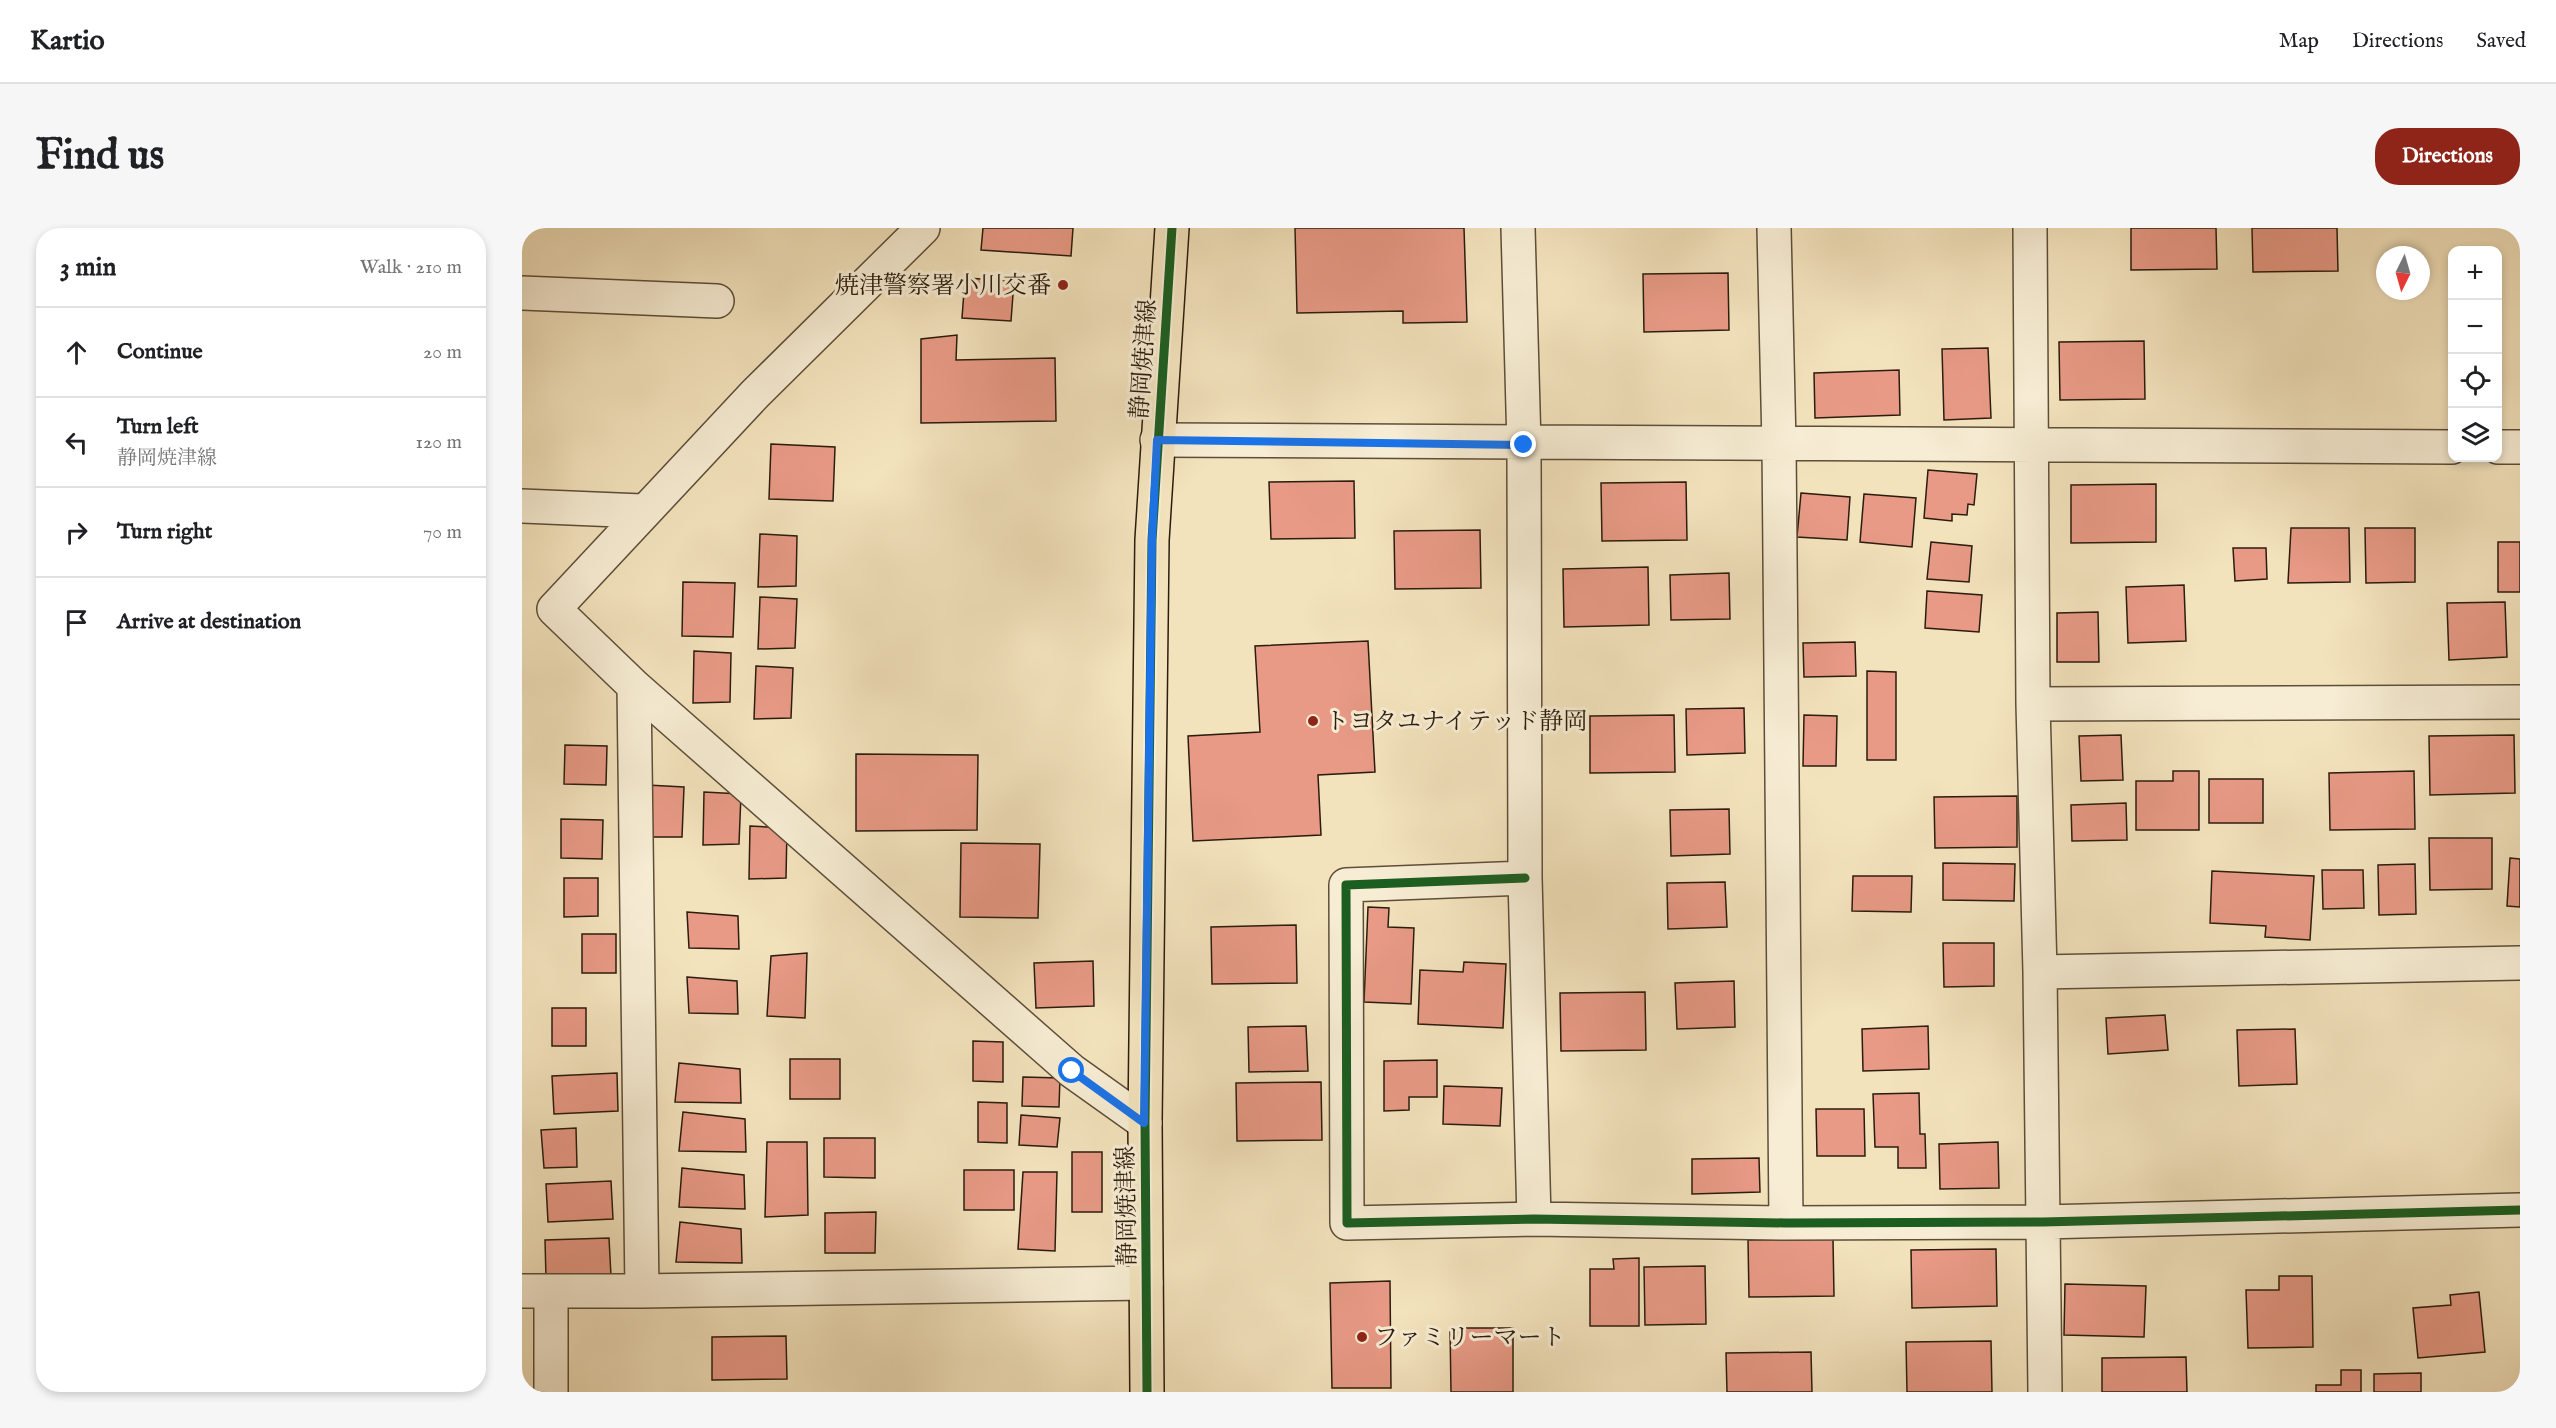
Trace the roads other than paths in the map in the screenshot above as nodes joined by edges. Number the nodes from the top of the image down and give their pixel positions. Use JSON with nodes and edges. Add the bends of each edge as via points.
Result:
{"nodes":[{"id":1,"x":923,"y":228,"type":"edge"},
{"id":2,"x":1172,"y":228,"type":"edge"},
{"id":3,"x":1518,"y":228,"type":"edge"},
{"id":4,"x":1774,"y":228,"type":"edge"},
{"id":5,"x":2030,"y":228,"type":"edge"},
{"id":6,"x":522,"y":293,"type":"edge"},
{"id":7,"x":717,"y":301,"type":"dead end"},
{"id":8,"x":1157,"y":440,"type":"junction"},
{"id":9,"x":2030,"y":442,"type":"junction"},
{"id":10,"x":1524,"y":445,"type":"junction"},
{"id":11,"x":1779,"y":445,"type":"junction"},
{"id":12,"x":2448,"y":447,"type":"edge"},
{"id":13,"x":2502,"y":447,"type":"edge"},
{"id":14,"x":2520,"y":447,"type":"edge"},
{"id":15,"x":522,"y":506,"type":"edge"},
{"id":16,"x":642,"y":511,"type":"junction"},
{"id":17,"x":634,"y":686,"type":"junction"},
{"id":18,"x":2520,"y":702,"type":"edge"},
{"id":19,"x":2033,"y":704,"type":"junction"},
{"id":20,"x":1524,"y":878,"type":"junction"},
{"id":21,"x":2520,"y":963,"type":"edge"},
{"id":22,"x":2040,"y":972,"type":"junction"},
{"id":23,"x":1144,"y":1123,"type":"junction"},
{"id":24,"x":2520,"y":1210,"type":"edge"},
{"id":25,"x":1534,"y":1219,"type":"junction"},
{"id":26,"x":2043,"y":1222,"type":"junction"},
{"id":27,"x":1786,"y":1223,"type":"junction"},
{"id":28,"x":1146,"y":1282,"type":"junction"},
{"id":29,"x":537,"y":1291,"type":"edge"},
{"id":30,"x":642,"y":1291,"type":"junction"},
{"id":31,"x":551,"y":1392,"type":"edge"},
{"id":32,"x":1147,"y":1392,"type":"edge"},
{"id":33,"x":2045,"y":1392,"type":"edge"}],
"edges":[{"from":1,"to":16,"type":"street"},
{"from":2,"to":8,"type":"main road","name":"静岡焼津線"},
{"from":3,"to":10,"type":"street"},
{"from":4,"to":11,"type":"street"},
{"from":5,"to":9,"type":"street"},
{"from":6,"to":7,"type":"street"},
{"from":8,"to":10,"type":"street"},
{"from":8,"to":23,"type":"main road","name":"静岡焼津線","via":[[1152,540]]},
{"from":9,"to":11,"type":"street"},
{"from":9,"to":12,"type":"street"},
{"from":9,"to":19,"type":"street"},
{"from":10,"to":11,"type":"street"},
{"from":10,"to":20,"type":"street"},
{"from":11,"to":27,"type":"street"},
{"from":13,"to":14,"type":"street"},
{"from":15,"to":16,"type":"street"},
{"from":16,"to":17,"type":"street","via":[[554,609]]},
{"from":17,"to":23,"type":"street","via":[[1072,1071]]},
{"from":17,"to":30,"type":"street"},
{"from":18,"to":19,"type":"street"},
{"from":19,"to":22,"type":"street"},
{"from":20,"to":25,"type":"street"},
{"from":20,"to":25,"type":"street","via":[[1346,885],[1347,1223]]},
{"from":21,"to":22,"type":"street"},
{"from":22,"to":26,"type":"street"},
{"from":23,"to":28,"type":"main road","name":"静岡焼津線"},
{"from":24,"to":26,"type":"street"},
{"from":25,"to":27,"type":"street"},
{"from":26,"to":27,"type":"street"},
{"from":26,"to":33,"type":"street"},
{"from":28,"to":30,"type":"street"},
{"from":28,"to":32,"type":"main road","name":"静岡焼津線"},
{"from":29,"to":30,"type":"street"},
{"from":29,"to":31,"type":"street"}]}
